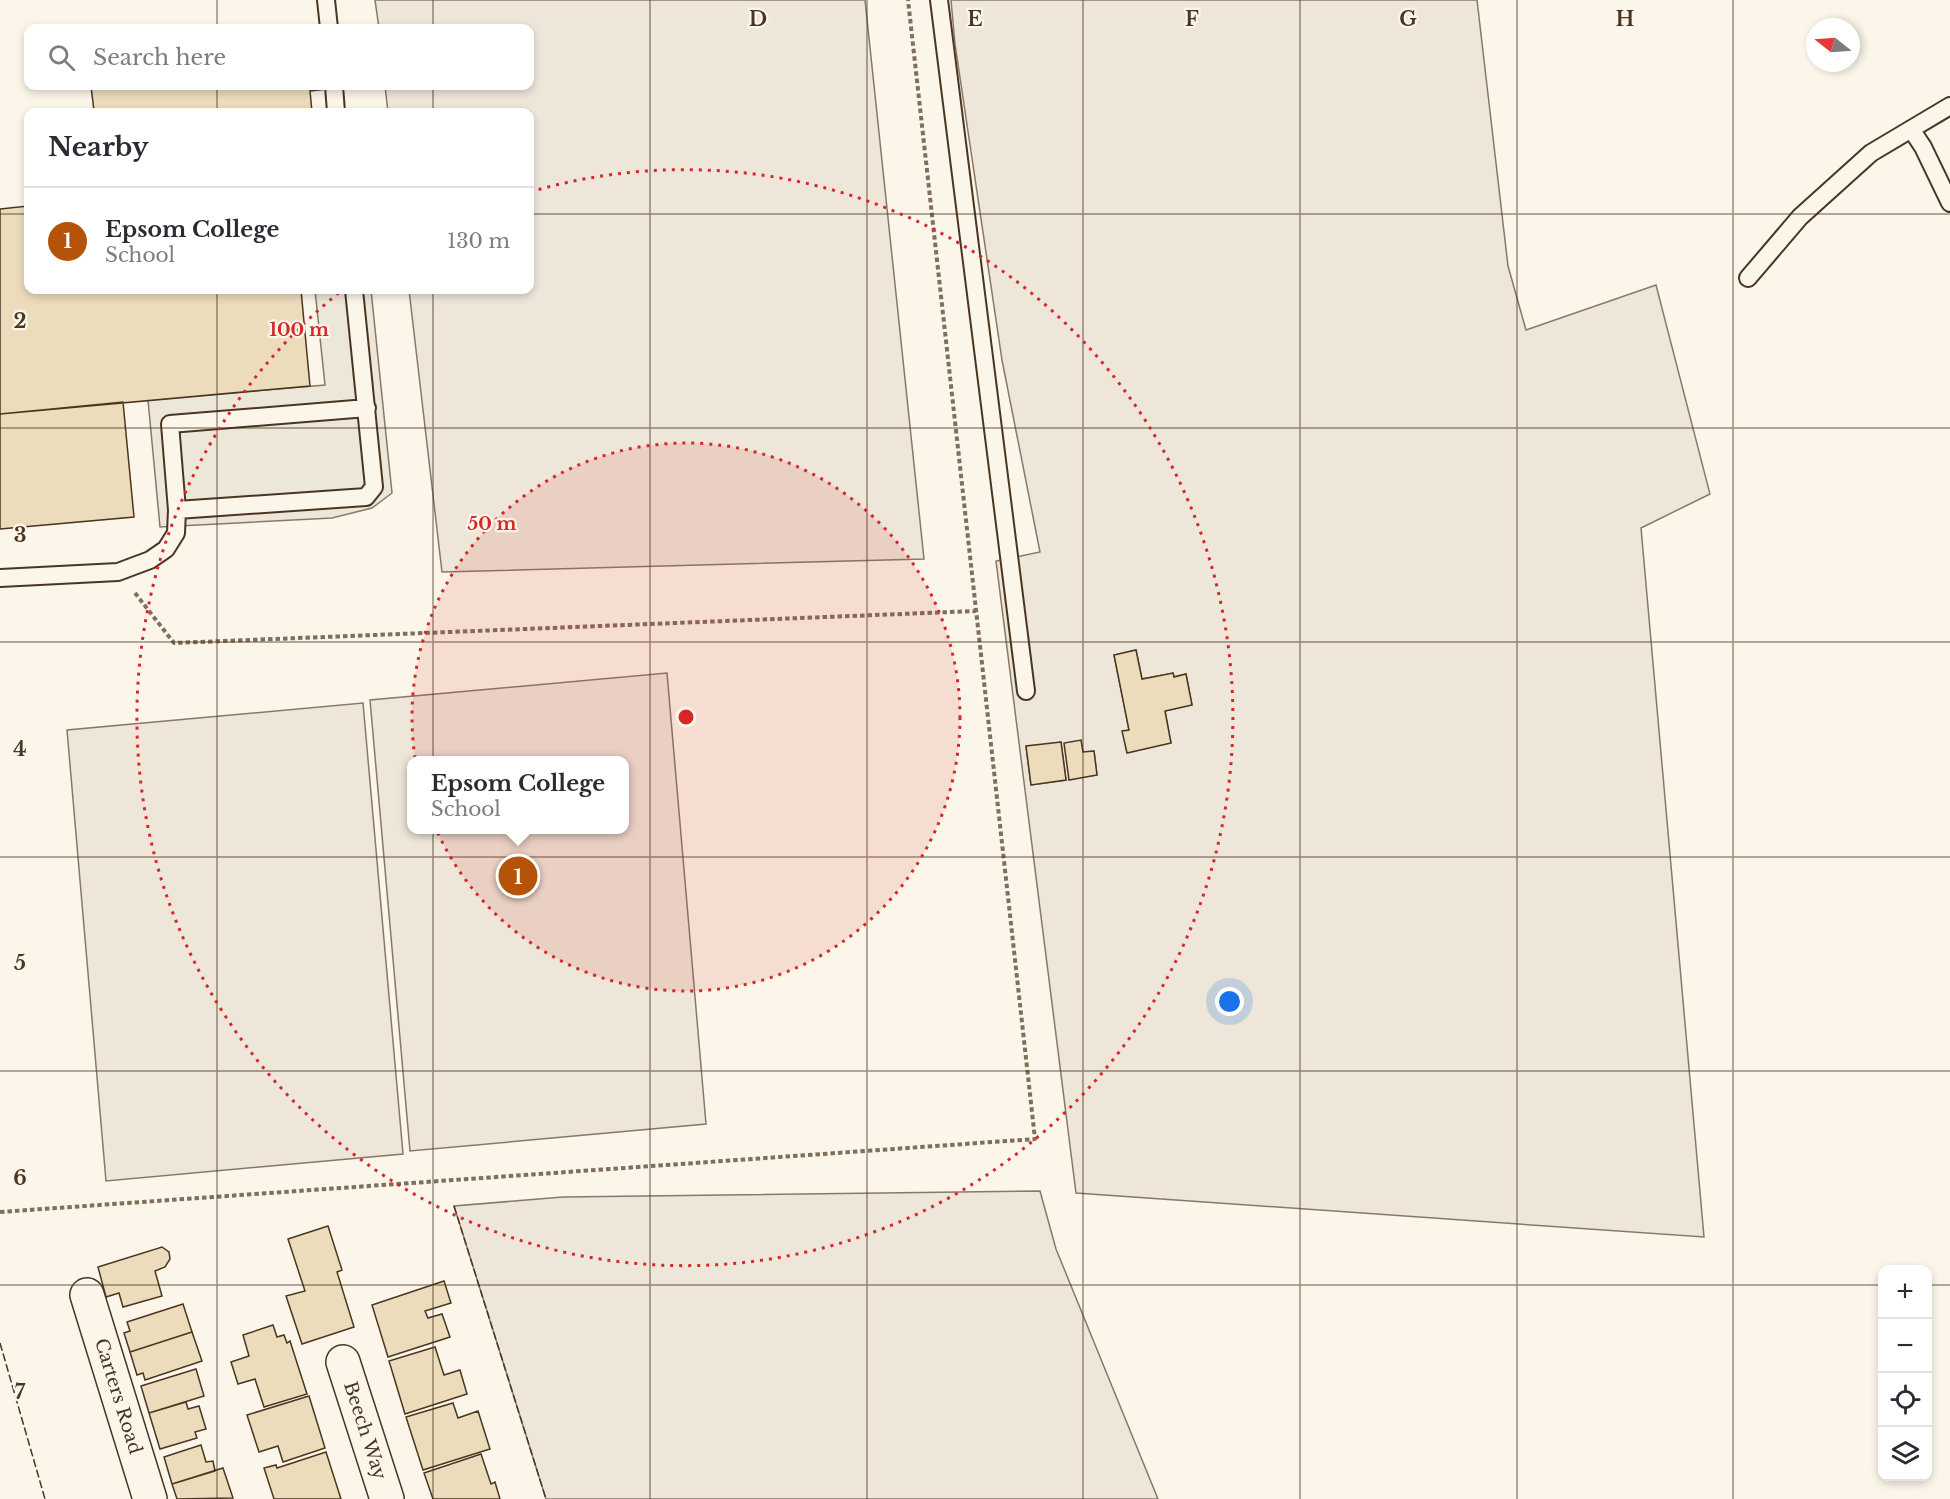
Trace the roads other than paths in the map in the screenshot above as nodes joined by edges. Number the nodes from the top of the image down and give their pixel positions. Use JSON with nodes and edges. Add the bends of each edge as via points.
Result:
{"nodes":[{"id":1,"x":326,"y":0,"type":"edge"},
{"id":2,"x":939,"y":0,"type":"edge"},
{"id":3,"x":328,"y":24,"type":"edge"},
{"id":4,"x":334,"y":90,"type":"edge"},
{"id":5,"x":1950,"y":106,"type":"edge"},
{"id":6,"x":336,"y":108,"type":"edge"},
{"id":7,"x":1911,"y":129,"type":"junction"},
{"id":8,"x":1950,"y":203,"type":"edge"},
{"id":9,"x":1748,"y":278,"type":"dead end"},
{"id":10,"x":354,"y":294,"type":"edge"},
{"id":11,"x":367,"y":408,"type":"junction"},
{"id":12,"x":177,"y":510,"type":"junction"},
{"id":13,"x":0,"y":578,"type":"edge"},
{"id":14,"x":1026,"y":691,"type":"dead end"},
{"id":15,"x":87,"y":1295,"type":"dead end"},
{"id":16,"x":343,"y":1362,"type":"dead end"},
{"id":17,"x":150,"y":1499,"type":"edge"},
{"id":18,"x":387,"y":1499,"type":"edge"}],
"edges":[{"from":1,"to":3,"type":"lane"},
{"from":2,"to":14,"type":"lane"},
{"from":4,"to":6,"type":"lane"},
{"from":5,"to":7,"type":"lane"},
{"from":7,"to":8,"type":"lane"},
{"from":7,"to":9,"type":"lane","via":[[1871,153],[1809,209]]},
{"from":10,"to":11,"type":"lane"},
{"from":11,"to":12,"type":"lane","via":[[374,487],[366,497]]},
{"from":11,"to":12,"type":"lane","via":[[170,424]]},
{"from":12,"to":13,"type":"lane","via":[[176,533],[166,549],[150,561],[118,572]]},
{"from":15,"to":17,"type":"street","name":"Carters Road"},
{"from":16,"to":18,"type":"street","name":"Beech Way"}]}
